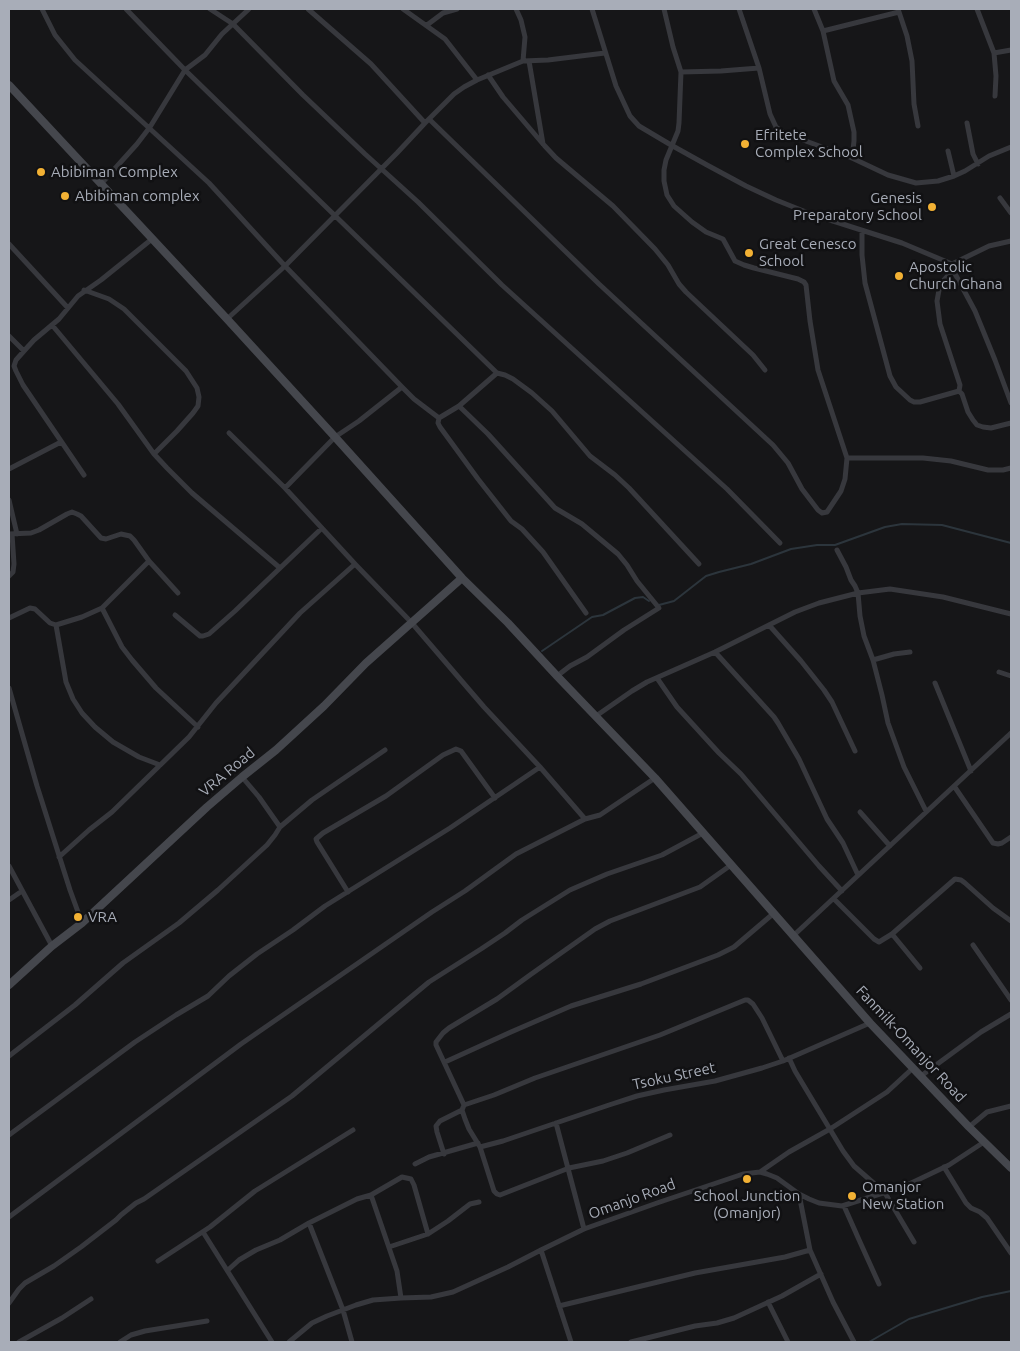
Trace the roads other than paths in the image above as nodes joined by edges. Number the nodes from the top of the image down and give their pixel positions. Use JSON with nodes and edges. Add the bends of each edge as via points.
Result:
{"nodes":[{"id":1,"x":42,"y":9,"type":"edge"},
{"id":2,"x":126,"y":9,"type":"edge"},
{"id":3,"x":210,"y":9,"type":"edge"},
{"id":4,"x":249,"y":9,"type":"edge"},
{"id":5,"x":308,"y":9,"type":"edge"},
{"id":6,"x":404,"y":9,"type":"edge"},
{"id":7,"x":457,"y":9,"type":"edge"},
{"id":8,"x":516,"y":9,"type":"edge"},
{"id":9,"x":592,"y":9,"type":"edge"},
{"id":10,"x":664,"y":9,"type":"edge"},
{"id":11,"x":739,"y":9,"type":"edge"},
{"id":12,"x":814,"y":9,"type":"edge"},
{"id":13,"x":977,"y":9,"type":"edge"},
{"id":14,"x":898,"y":10,"type":"edge"},
{"id":15,"x":233,"y":24,"type":"junction"},
{"id":16,"x":427,"y":25,"type":"junction"},
{"id":17,"x":823,"y":31,"type":"junction"},
{"id":18,"x":1011,"y":50,"type":"edge"},
{"id":19,"x":605,"y":53,"type":"junction"},
{"id":20,"x":994,"y":53,"type":"junction"},
{"id":21,"x":526,"y":61,"type":"junction"},
{"id":22,"x":759,"y":68,"type":"junction"},
{"id":23,"x":186,"y":70,"type":"junction"},
{"id":24,"x":681,"y":72,"type":"junction"},
{"id":25,"x":488,"y":75,"type":"junction"},
{"id":26,"x":477,"y":80,"type":"junction"},
{"id":27,"x":9,"y":85,"type":"edge"},
{"id":28,"x":995,"y":96,"type":"dead end"},
{"id":29,"x":427,"y":121,"type":"junction"},
{"id":30,"x":968,"y":123,"type":"dead end"},
{"id":31,"x":918,"y":126,"type":"dead end"},
{"id":32,"x":150,"y":127,"type":"junction"},
{"id":33,"x":543,"y":144,"type":"junction"},
{"id":34,"x":671,"y":145,"type":"junction"},
{"id":35,"x":1011,"y":147,"type":"edge"},
{"id":36,"x":948,"y":151,"type":"dead end"},
{"id":37,"x":852,"y":158,"type":"junction"},
{"id":38,"x":978,"y":164,"type":"junction"},
{"id":39,"x":382,"y":169,"type":"junction"},
{"id":40,"x":954,"y":176,"type":"junction"},
{"id":41,"x":101,"y":184,"type":"junction"},
{"id":42,"x":1000,"y":198,"type":"dead end"},
{"id":43,"x":1011,"y":213,"type":"edge"},
{"id":44,"x":335,"y":217,"type":"junction"},
{"id":45,"x":862,"y":231,"type":"junction"},
{"id":46,"x":152,"y":239,"type":"junction"},
{"id":47,"x":1011,"y":241,"type":"edge"},
{"id":48,"x":9,"y":244,"type":"edge"},
{"id":49,"x":285,"y":266,"type":"junction"},
{"id":50,"x":953,"y":267,"type":"junction"},
{"id":51,"x":84,"y":290,"type":"junction"},
{"id":52,"x":68,"y":308,"type":"junction"},
{"id":53,"x":226,"y":319,"type":"junction"},
{"id":54,"x":52,"y":325,"type":"junction"},
{"id":55,"x":9,"y":336,"type":"edge"},
{"id":56,"x":24,"y":351,"type":"junction"},
{"id":57,"x":765,"y":370,"type":"dead end"},
{"id":58,"x":497,"y":373,"type":"junction"},
{"id":59,"x":402,"y":388,"type":"junction"},
{"id":60,"x":959,"y":391,"type":"junction"},
{"id":61,"x":1011,"y":403,"type":"edge"},
{"id":62,"x":459,"y":406,"type":"junction"},
{"id":63,"x":439,"y":418,"type":"junction"},
{"id":64,"x":1011,"y":422,"type":"edge"},
{"id":65,"x":229,"y":433,"type":"dead end"},
{"id":66,"x":335,"y":437,"type":"junction"},
{"id":67,"x":61,"y":442,"type":"junction"},
{"id":68,"x":154,"y":454,"type":"junction"},
{"id":69,"x":847,"y":458,"type":"junction"},
{"id":70,"x":1011,"y":468,"type":"edge"},
{"id":71,"x":9,"y":469,"type":"edge"},
{"id":72,"x":84,"y":475,"type":"dead end"},
{"id":73,"x":285,"y":488,"type":"junction"},
{"id":74,"x":9,"y":500,"type":"edge"},
{"id":75,"x":322,"y":528,"type":"junction"},
{"id":76,"x":12,"y":534,"type":"edge"},
{"id":77,"x":780,"y":543,"type":"dead end"},
{"id":78,"x":837,"y":550,"type":"dead end"},
{"id":79,"x":149,"y":560,"type":"junction"},
{"id":80,"x":355,"y":564,"type":"junction"},
{"id":81,"x":699,"y":564,"type":"dead end"},
{"id":82,"x":280,"y":568,"type":"junction"},
{"id":83,"x":9,"y":576,"type":"edge"},
{"id":84,"x":462,"y":578,"type":"junction"},
{"id":85,"x":178,"y":593,"type":"dead end"},
{"id":86,"x":858,"y":593,"type":"junction"},
{"id":87,"x":102,"y":608,"type":"junction"},
{"id":88,"x":586,"y":614,"type":"dead end"},
{"id":89,"x":1011,"y":614,"type":"edge"},
{"id":90,"x":175,"y":615,"type":"dead end"},
{"id":91,"x":9,"y":618,"type":"edge"},
{"id":92,"x":411,"y":622,"type":"junction"},
{"id":93,"x":56,"y":625,"type":"junction"},
{"id":94,"x":769,"y":625,"type":"junction"},
{"id":95,"x":715,"y":652,"type":"junction"},
{"id":96,"x":910,"y":652,"type":"dead end"},
{"id":97,"x":873,"y":660,"type":"junction"},
{"id":98,"x":999,"y":672,"type":"dead end"},
{"id":99,"x":557,"y":676,"type":"junction"},
{"id":100,"x":1011,"y":676,"type":"edge"},
{"id":101,"x":657,"y":678,"type":"junction"},
{"id":102,"x":935,"y":683,"type":"dead end"},
{"id":103,"x":9,"y":688,"type":"edge"},
{"id":104,"x":596,"y":716,"type":"junction"},
{"id":105,"x":198,"y":727,"type":"junction"},
{"id":106,"x":1011,"y":734,"type":"edge"},
{"id":107,"x":385,"y":750,"type":"dead end"},
{"id":108,"x":855,"y":751,"type":"dead end"},
{"id":109,"x":160,"y":765,"type":"junction"},
{"id":110,"x":540,"y":767,"type":"junction"},
{"id":111,"x":971,"y":771,"type":"junction"},
{"id":112,"x":242,"y":777,"type":"junction"},
{"id":113,"x":655,"y":778,"type":"junction"},
{"id":114,"x":954,"y":786,"type":"junction"},
{"id":115,"x":495,"y":798,"type":"junction"},
{"id":116,"x":860,"y":812,"type":"dead end"},
{"id":117,"x":926,"y":812,"type":"junction"},
{"id":118,"x":585,"y":819,"type":"junction"},
{"id":119,"x":280,"y":827,"type":"junction"},
{"id":120,"x":703,"y":832,"type":"junction"},
{"id":121,"x":1011,"y":837,"type":"edge"},
{"id":122,"x":890,"y":846,"type":"junction"},
{"id":123,"x":59,"y":857,"type":"junction"},
{"id":124,"x":731,"y":865,"type":"junction"},
{"id":125,"x":9,"y":866,"type":"edge"},
{"id":126,"x":858,"y":875,"type":"junction"},
{"id":127,"x":22,"y":891,"type":"junction"},
{"id":128,"x":842,"y":891,"type":"junction"},
{"id":129,"x":348,"y":892,"type":"junction"},
{"id":130,"x":834,"y":899,"type":"junction"},
{"id":131,"x":9,"y":900,"type":"edge"},
{"id":132,"x":774,"y":913,"type":"junction"},
{"id":133,"x":1011,"y":921,"type":"edge"},
{"id":134,"x":82,"y":923,"type":"junction"},
{"id":135,"x":892,"y":934,"type":"junction"},
{"id":136,"x":793,"y":936,"type":"junction"},
{"id":137,"x":972,"y":945,"type":"dead end"},
{"id":138,"x":52,"y":946,"type":"junction"},
{"id":139,"x":920,"y":968,"type":"dead end"},
{"id":140,"x":9,"y":985,"type":"edge"},
{"id":141,"x":1011,"y":1000,"type":"edge"},
{"id":142,"x":1011,"y":1014,"type":"edge"},
{"id":143,"x":870,"y":1023,"type":"junction"},
{"id":144,"x":9,"y":1056,"type":"edge"},
{"id":145,"x":789,"y":1058,"type":"junction"},
{"id":146,"x":783,"y":1061,"type":"junction"},
{"id":147,"x":445,"y":1062,"type":"junction"},
{"id":148,"x":913,"y":1068,"type":"junction"},
{"id":149,"x":921,"y":1076,"type":"junction"},
{"id":150,"x":1011,"y":1106,"type":"edge"},
{"id":151,"x":463,"y":1108,"type":"junction"},
{"id":152,"x":556,"y":1123,"type":"junction"},
{"id":153,"x":968,"y":1126,"type":"junction"},
{"id":154,"x":830,"y":1129,"type":"junction"},
{"id":155,"x":353,"y":1130,"type":"dead end"},
{"id":156,"x":9,"y":1135,"type":"edge"},
{"id":157,"x":670,"y":1135,"type":"dead end"},
{"id":158,"x":984,"y":1142,"type":"junction"},
{"id":159,"x":479,"y":1145,"type":"junction"},
{"id":160,"x":444,"y":1154,"type":"junction"},
{"id":161,"x":415,"y":1164,"type":"dead end"},
{"id":162,"x":944,"y":1167,"type":"junction"},
{"id":163,"x":569,"y":1168,"type":"junction"},
{"id":164,"x":1011,"y":1168,"type":"edge"},
{"id":165,"x":760,"y":1172,"type":"junction"},
{"id":166,"x":885,"y":1193,"type":"junction"},
{"id":167,"x":799,"y":1194,"type":"junction"},
{"id":168,"x":371,"y":1195,"type":"junction"},
{"id":169,"x":479,"y":1202,"type":"dead end"},
{"id":170,"x":844,"y":1206,"type":"junction"},
{"id":171,"x":9,"y":1217,"type":"edge"},
{"id":172,"x":309,"y":1223,"type":"junction"},
{"id":173,"x":584,"y":1229,"type":"junction"},
{"id":174,"x":203,"y":1232,"type":"junction"},
{"id":175,"x":428,"y":1234,"type":"junction"},
{"id":176,"x":914,"y":1242,"type":"dead end"},
{"id":177,"x":389,"y":1247,"type":"junction"},
{"id":178,"x":541,"y":1250,"type":"junction"},
{"id":179,"x":810,"y":1250,"type":"junction"},
{"id":180,"x":1011,"y":1253,"type":"edge"},
{"id":181,"x":158,"y":1261,"type":"dead end"},
{"id":182,"x":228,"y":1270,"type":"junction"},
{"id":183,"x":821,"y":1274,"type":"junction"},
{"id":184,"x":879,"y":1284,"type":"dead end"},
{"id":185,"x":401,"y":1298,"type":"junction"},
{"id":186,"x":91,"y":1299,"type":"dead end"},
{"id":187,"x":768,"y":1302,"type":"junction"},
{"id":188,"x":9,"y":1303,"type":"edge"},
{"id":189,"x":559,"y":1306,"type":"junction"},
{"id":190,"x":343,"y":1310,"type":"junction"},
{"id":191,"x":207,"y":1321,"type":"dead end"},
{"id":192,"x":19,"y":1342,"type":"edge"},
{"id":193,"x":120,"y":1342,"type":"edge"},
{"id":194,"x":272,"y":1342,"type":"edge"},
{"id":195,"x":289,"y":1342,"type":"edge"},
{"id":196,"x":352,"y":1342,"type":"edge"},
{"id":197,"x":571,"y":1342,"type":"edge"},
{"id":198,"x":631,"y":1342,"type":"edge"},
{"id":199,"x":788,"y":1342,"type":"edge"},
{"id":200,"x":854,"y":1342,"type":"edge"}],
"edges":[{"from":1,"to":32,"type":"street","via":[[55,35],[74,60]]},
{"from":2,"to":23,"type":"street"},
{"from":3,"to":15,"type":"street"},
{"from":4,"to":15,"type":"street"},
{"from":5,"to":29,"type":"street","via":[[380,73]]},
{"from":6,"to":16,"type":"street"},
{"from":7,"to":16,"type":"street","via":[[443,13]]},
{"from":8,"to":21,"type":"street","via":[[525,37]]},
{"from":9,"to":19,"type":"street"},
{"from":10,"to":24,"type":"street"},
{"from":11,"to":22,"type":"street"},
{"from":12,"to":17,"type":"street"},
{"from":13,"to":20,"type":"street"},
{"from":14,"to":17,"type":"street"},
{"from":14,"to":31,"type":"street","via":[[912,61]]},
{"from":15,"to":23,"type":"street"},
{"from":15,"to":39,"type":"street"},
{"from":16,"to":26,"type":"street","via":[[445,39]]},
{"from":17,"to":37,"type":"street","via":[[834,81],[848,105],[854,141]]},
{"from":18,"to":20,"type":"street"},
{"from":19,"to":21,"type":"street"},
{"from":19,"to":34,"type":"street","via":[[630,116]]},
{"from":20,"to":28,"type":"street"},
{"from":21,"to":25,"type":"street"},
{"from":21,"to":33,"type":"street"},
{"from":22,"to":24,"type":"street"},
{"from":22,"to":37,"type":"street","via":[[776,127]]},
{"from":23,"to":32,"type":"street"},
{"from":23,"to":44,"type":"street"},
{"from":24,"to":34,"type":"street","via":[[678,131]]},
{"from":25,"to":26,"type":"street"},
{"from":25,"to":33,"type":"street"},
{"from":26,"to":29,"type":"street","via":[[454,94]]},
{"from":27,"to":41,"type":"street","name":"Fanmilk-Omanjor Road"},
{"from":29,"to":39,"type":"street"},
{"from":29,"to":69,"type":"street","via":[[773,444],[822,513],[831,508],[841,491]]},
{"from":30,"to":38,"type":"street"},
{"from":32,"to":41,"type":"street"},
{"from":32,"to":49,"type":"street","via":[[210,182]]},
{"from":33,"to":57,"type":"street","via":[[613,206],[664,260],[686,292],[754,355]]},
{"from":34,"to":45,"type":"street","via":[[776,200]]},
{"from":34,"to":69,"type":"street","via":[[664,181],[666,195],[674,206],[706,232],[723,239],[735,260],[798,279],[806,285],[818,370]]},
{"from":35,"to":38,"type":"street"},
{"from":36,"to":40,"type":"street"},
{"from":37,"to":40,"type":"street","via":[[888,175],[916,183]]},
{"from":38,"to":40,"type":"street"},
{"from":39,"to":44,"type":"street"},
{"from":39,"to":77,"type":"street","via":[[502,285],[727,489]]},
{"from":41,"to":46,"type":"street","name":"Fanmilk-Omanjor Road"},
{"from":42,"to":43,"type":"street"},
{"from":44,"to":49,"type":"street"},
{"from":44,"to":58,"type":"street"},
{"from":45,"to":50,"type":"street","via":[[902,243]]},
{"from":45,"to":60,"type":"street","via":[[864,283],[896,387],[914,402]]},
{"from":46,"to":51,"type":"street"},
{"from":46,"to":53,"type":"street","name":"Fanmilk-Omanjor Road"},
{"from":47,"to":50,"type":"street","via":[[989,246]]},
{"from":48,"to":52,"type":"street"},
{"from":49,"to":53,"type":"street"},
{"from":49,"to":59,"type":"street"},
{"from":50,"to":60,"type":"street","via":[[939,290],[937,301],[940,324],[960,385]]},
{"from":50,"to":61,"type":"street","via":[[975,311]]},
{"from":51,"to":52,"type":"street"},
{"from":51,"to":68,"type":"street","via":[[109,299],[124,309],[180,365],[197,388],[198,406]]},
{"from":52,"to":54,"type":"street"},
{"from":53,"to":66,"type":"street","name":"Fanmilk-Omanjor Road"},
{"from":54,"to":56,"type":"street"},
{"from":54,"to":68,"type":"street","via":[[118,404]]},
{"from":55,"to":56,"type":"street"},
{"from":56,"to":67,"type":"street","via":[[16,360],[16,372]]},
{"from":58,"to":62,"type":"street"},
{"from":58,"to":81,"type":"street","via":[[512,379],[552,411],[590,456],[615,475]]},
{"from":59,"to":63,"type":"street"},
{"from":59,"to":66,"type":"street"},
{"from":60,"to":64,"type":"street","via":[[977,425],[992,428]]},
{"from":62,"to":63,"type":"street"},
{"from":62,"to":99,"type":"street","via":[[552,506],[582,524],[618,554],[659,608]]},
{"from":63,"to":88,"type":"street","via":[[440,427],[478,479],[506,516],[543,552]]},
{"from":65,"to":73,"type":"street"},
{"from":66,"to":73,"type":"street"},
{"from":66,"to":84,"type":"street","name":"Fanmilk-Omanjor Road"},
{"from":67,"to":71,"type":"street"},
{"from":67,"to":72,"type":"street"},
{"from":68,"to":82,"type":"street","via":[[192,493]]},
{"from":69,"to":70,"type":"street","via":[[923,458],[988,470]]},
{"from":73,"to":75,"type":"street"},
{"from":74,"to":76,"type":"street"},
{"from":75,"to":80,"type":"street"},
{"from":75,"to":82,"type":"street"},
{"from":76,"to":79,"type":"street","via":[[31,533],[72,512],[81,516],[101,538],[121,534],[130,536]]},
{"from":76,"to":83,"type":"street","via":[[14,564]]},
{"from":78,"to":86,"type":"street"},
{"from":79,"to":85,"type":"street"},
{"from":79,"to":87,"type":"street"},
{"from":80,"to":92,"type":"street"},
{"from":80,"to":105,"type":"street","via":[[300,613],[216,702]]},
{"from":82,"to":90,"type":"street","via":[[209,634],[200,636]]},
{"from":84,"to":92,"type":"street","name":"VRA Road"},
{"from":84,"to":99,"type":"street","name":"Fanmilk-Omanjor Road"},
{"from":86,"to":89,"type":"street","via":[[890,589],[943,597]]},
{"from":86,"to":94,"type":"street","via":[[794,612]]},
{"from":86,"to":97,"type":"street","via":[[864,636]]},
{"from":87,"to":93,"type":"street"},
{"from":87,"to":105,"type":"street","via":[[132,660],[156,688]]},
{"from":91,"to":93,"type":"street","via":[[30,608]]},
{"from":92,"to":110,"type":"street"},
{"from":92,"to":112,"type":"street","name":"VRA Road","via":[[276,750]]},
{"from":93,"to":109,"type":"street","via":[[66,682],[82,713],[113,742]]},
{"from":94,"to":95,"type":"street"},
{"from":94,"to":108,"type":"street","via":[[824,690]]},
{"from":95,"to":101,"type":"street"},
{"from":95,"to":126,"type":"street","via":[[782,729]]},
{"from":96,"to":97,"type":"street"},
{"from":97,"to":117,"type":"street","via":[[888,723],[904,767]]},
{"from":98,"to":100,"type":"street"},
{"from":99,"to":104,"type":"street","name":"Fanmilk-Omanjor Road"},
{"from":101,"to":104,"type":"street","via":[[632,690]]},
{"from":101,"to":128,"type":"street","via":[[677,707],[741,774]]},
{"from":102,"to":111,"type":"street"},
{"from":103,"to":123,"type":"street"},
{"from":104,"to":113,"type":"street","name":"Fanmilk-Omanjor Road"},
{"from":105,"to":109,"type":"street"},
{"from":106,"to":111,"type":"street"},
{"from":107,"to":119,"type":"street","via":[[312,800]]},
{"from":109,"to":123,"type":"street"},
{"from":110,"to":115,"type":"street"},
{"from":110,"to":118,"type":"street"},
{"from":111,"to":114,"type":"street"},
{"from":112,"to":119,"type":"street"},
{"from":112,"to":134,"type":"street","name":"VRA Road"},
{"from":113,"to":118,"type":"street","via":[[600,815]]},
{"from":113,"to":120,"type":"street","name":"Fanmilk-Omanjor Road"},
{"from":114,"to":117,"type":"street"},
{"from":114,"to":121,"type":"street","via":[[993,843],[1002,843]]},
{"from":115,"to":129,"type":"street"},
{"from":115,"to":129,"type":"street","via":[[461,751],[456,748],[444,755],[316,839]]},
{"from":116,"to":122,"type":"street"},
{"from":117,"to":122,"type":"street"},
{"from":118,"to":171,"type":"street","via":[[516,854],[242,1044]]},
{"from":119,"to":144,"type":"street","via":[[267,845],[192,912],[123,963]]},
{"from":120,"to":124,"type":"street","name":"Fanmilk-Omanjor Road"},
{"from":120,"to":188,"type":"street","via":[[662,855],[570,890],[429,982],[292,1096],[26,1283]]},
{"from":122,"to":126,"type":"street"},
{"from":123,"to":134,"type":"street"},
{"from":124,"to":132,"type":"street","name":"Fanmilk-Omanjor Road"},
{"from":124,"to":147,"type":"street","via":[[700,888],[595,929],[497,999],[449,1028],[436,1042]]},
{"from":125,"to":127,"type":"street"},
{"from":126,"to":128,"type":"street"},
{"from":127,"to":131,"type":"street"},
{"from":127,"to":138,"type":"street"},
{"from":128,"to":130,"type":"street"},
{"from":129,"to":156,"type":"street","via":[[228,976],[208,996],[135,1042]]},
{"from":130,"to":135,"type":"street","via":[[877,942]]},
{"from":130,"to":136,"type":"street"},
{"from":132,"to":136,"type":"street","name":"Fanmilk-Omanjor Road"},
{"from":132,"to":147,"type":"street","via":[[718,956],[571,1006]]},
{"from":133,"to":135,"type":"street","via":[[965,883],[955,879]]},
{"from":134,"to":138,"type":"street","name":"VRA Road"},
{"from":135,"to":139,"type":"street"},
{"from":136,"to":143,"type":"street","name":"Fanmilk-Omanjor Road"},
{"from":137,"to":141,"type":"street"},
{"from":138,"to":140,"type":"street","name":"VRA Road"},
{"from":142,"to":149,"type":"street"},
{"from":143,"to":145,"type":"street","name":"Tsoku Street"},
{"from":143,"to":148,"type":"street","name":"Fanmilk-Omanjor Road"},
{"from":145,"to":146,"type":"street","name":"Tsoku Street"},
{"from":145,"to":154,"type":"street"},
{"from":146,"to":151,"type":"street","via":[[762,1018],[745,1000]]},
{"from":146,"to":152,"type":"street","name":"Tsoku Street","via":[[715,1081],[637,1096]]},
{"from":147,"to":151,"type":"street"},
{"from":148,"to":149,"type":"street","name":"Fanmilk-Omanjor Road"},
{"from":148,"to":154,"type":"street","via":[[887,1092]]},
{"from":149,"to":153,"type":"street","name":"Fanmilk-Omanjor Road"},
{"from":150,"to":153,"type":"street","via":[[987,1112]]},
{"from":151,"to":159,"type":"street","via":[[469,1129]]},
{"from":151,"to":160,"type":"street","via":[[436,1126]]},
{"from":152,"to":159,"type":"street","name":"Tsoku Street"},
{"from":152,"to":163,"type":"street"},
{"from":153,"to":158,"type":"street","name":"Fanmilk-Omanjor Road"},
{"from":154,"to":165,"type":"street"},
{"from":154,"to":166,"type":"street","via":[[854,1166]]},
{"from":155,"to":174,"type":"street","via":[[255,1190]]},
{"from":157,"to":163,"type":"street","via":[[603,1161]]},
{"from":158,"to":162,"type":"street"},
{"from":158,"to":164,"type":"street","name":"Fanmilk-Omanjor Road"},
{"from":159,"to":160,"type":"street","name":"Tsoku Street"},
{"from":159,"to":163,"type":"street","via":[[494,1191],[500,1196]]},
{"from":160,"to":161,"type":"street","name":"Tsoku Street"},
{"from":162,"to":166,"type":"street"},
{"from":162,"to":180,"type":"street","via":[[966,1203],[987,1218]]},
{"from":163,"to":173,"type":"street"},
{"from":165,"to":167,"type":"street","via":[[777,1178]]},
{"from":165,"to":173,"type":"street","name":"Omanjo Road","via":[[743,1174]]},
{"from":166,"to":170,"type":"street"},
{"from":166,"to":176,"type":"street"},
{"from":167,"to":170,"type":"street","via":[[819,1203]]},
{"from":167,"to":179,"type":"street"},
{"from":168,"to":172,"type":"street"},
{"from":168,"to":175,"type":"street","via":[[402,1177],[411,1179]]},
{"from":168,"to":177,"type":"street"},
{"from":169,"to":175,"type":"street","via":[[470,1204]]},
{"from":170,"to":184,"type":"street"},
{"from":172,"to":182,"type":"street","via":[[256,1250]]},
{"from":172,"to":190,"type":"street"},
{"from":173,"to":178,"type":"street","name":"Omanjo Road"},
{"from":174,"to":181,"type":"street"},
{"from":174,"to":182,"type":"street"},
{"from":175,"to":177,"type":"street"},
{"from":177,"to":185,"type":"street"},
{"from":178,"to":185,"type":"street","name":"Omanjo Road","via":[[452,1292],[431,1298]]},
{"from":178,"to":189,"type":"street"},
{"from":179,"to":183,"type":"street"},
{"from":179,"to":189,"type":"street","via":[[695,1273]]},
{"from":182,"to":194,"type":"street"},
{"from":183,"to":187,"type":"street"},
{"from":183,"to":200,"type":"street"},
{"from":185,"to":190,"type":"street","name":"Omanjo Road","via":[[373,1300]]},
{"from":186,"to":192,"type":"street"},
{"from":187,"to":198,"type":"street","via":[[726,1320]]},
{"from":187,"to":199,"type":"street"},
{"from":189,"to":197,"type":"street"},
{"from":190,"to":195,"type":"street","name":"Omanjo Road","via":[[312,1323]]},
{"from":190,"to":196,"type":"street"},
{"from":191,"to":193,"type":"street","via":[[145,1331]]}]}
